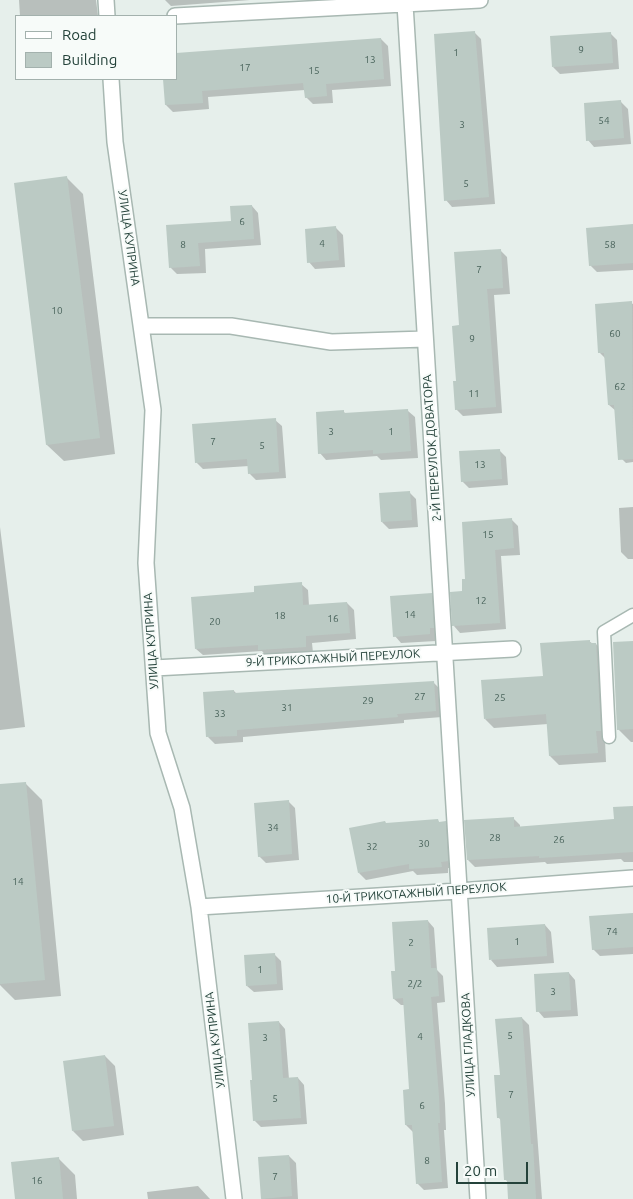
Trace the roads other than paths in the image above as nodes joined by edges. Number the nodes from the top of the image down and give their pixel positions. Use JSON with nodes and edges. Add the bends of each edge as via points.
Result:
{"nodes":[{"id":1,"x":106,"y":0,"type":"edge"},
{"id":2,"x":480,"y":0,"type":"edge"},
{"id":3,"x":404,"y":4,"type":"junction"},
{"id":4,"x":107,"y":15,"type":"edge"},
{"id":5,"x":178,"y":16,"type":"edge"},
{"id":6,"x":111,"y":80,"type":"edge"},
{"id":7,"x":141,"y":326,"type":"junction"},
{"id":8,"x":425,"y":339,"type":"junction"},
{"id":9,"x":633,"y":614,"type":"edge"},
{"id":10,"x":513,"y":649,"type":"dead end"},
{"id":11,"x":444,"y":652,"type":"junction"},
{"id":12,"x":154,"y":668,"type":"junction"},
{"id":13,"x":609,"y":737,"type":"dead end"},
{"id":14,"x":633,"y":878,"type":"edge"},
{"id":15,"x":459,"y":891,"type":"junction"},
{"id":16,"x":200,"y":907,"type":"junction"},
{"id":17,"x":234,"y":1199,"type":"edge"},
{"id":18,"x":478,"y":1199,"type":"edge"}],
"edges":[{"from":1,"to":4,"type":"street"},
{"from":2,"to":3,"type":"street"},
{"from":3,"to":5,"type":"street"},
{"from":3,"to":8,"type":"street","name":"2-Й ПЕРЕУЛОК ДОВАТОРА"},
{"from":6,"to":7,"type":"street","name":"УЛИЦА КУПРИНА","via":[[115,142]]},
{"from":7,"to":8,"type":"street","via":[[231,326],[331,342]]},
{"from":7,"to":12,"type":"street","name":"УЛИЦА КУПРИНА","via":[[153,410],[146,563]]},
{"from":8,"to":11,"type":"street","name":"2-Й ПЕРЕУЛОК ДОВАТОРА"},
{"from":9,"to":13,"type":"lane","via":[[604,632]]},
{"from":10,"to":11,"type":"street","name":"9-Й ТРИКОТАЖНЫЙ ПЕРЕУЛОК"},
{"from":11,"to":12,"type":"street","name":"9-Й ТРИКОТАЖНЫЙ ПЕРЕУЛОК"},
{"from":11,"to":15,"type":"street","name":"2-Й ПЕРЕУЛОК ДОВАТОРА"},
{"from":12,"to":16,"type":"street","name":"УЛИЦА КУПРИНА","via":[[158,734],[182,808]]},
{"from":14,"to":15,"type":"street","name":"10-Й ТРИКОТАЖНЫЙ ПЕРЕУЛОК"},
{"from":15,"to":16,"type":"street","name":"10-Й ТРИКОТАЖНЫЙ ПЕРЕУЛОК"},
{"from":15,"to":18,"type":"street","name":"УЛИЦА ГЛАДКОВА"},
{"from":16,"to":17,"type":"street","name":"УЛИЦА КУПРИНА"}]}
